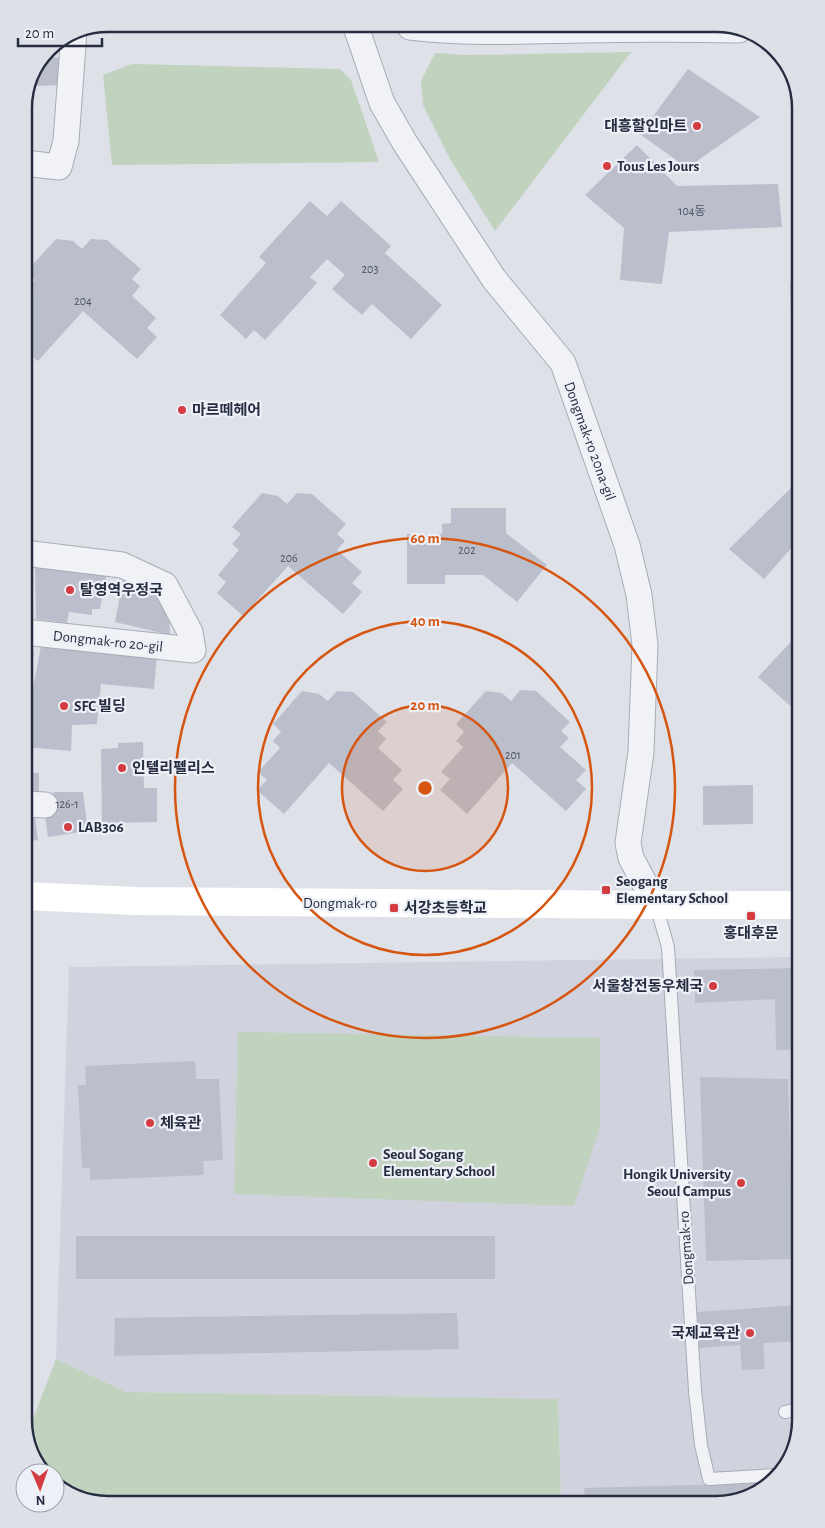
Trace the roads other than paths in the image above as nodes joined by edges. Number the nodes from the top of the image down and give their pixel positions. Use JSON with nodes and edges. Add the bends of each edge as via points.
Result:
{"nodes":[{"id":1,"x":358,"y":33,"type":"edge"},
{"id":2,"x":73,"y":41,"type":"edge"},
{"id":3,"x":33,"y":164,"type":"edge"},
{"id":4,"x":33,"y":554,"type":"edge"},
{"id":5,"x":33,"y":633,"type":"edge"},
{"id":6,"x":33,"y":896,"type":"edge"},
{"id":7,"x":792,"y":905,"type":"edge"},
{"id":8,"x":656,"y":906,"type":"junction"},
{"id":9,"x":792,"y":1411,"type":"edge"},
{"id":10,"x":785,"y":1412,"type":"dead end"},
{"id":11,"x":768,"y":1476,"type":"edge"}],
"edges":[{"from":1,"to":8,"type":"street","name":"Dongmak-ro 20na-gil","via":[[382,103],[405,143],[494,279],[562,363],[627,545],[639,595],[645,645],[641,752],[628,843],[631,858]]},
{"from":2,"to":3,"type":"street","via":[[66,141],[58,167]]},
{"from":4,"to":5,"type":"street","name":"Dongmak-ro 20-gil","via":[[122,564],[165,585],[190,632],[193,650]]},
{"from":6,"to":8,"type":"main road","name":"Dongmak-ro","via":[[135,901]]},
{"from":7,"to":8,"type":"main road","name":"Dongmak-ro"},
{"from":8,"to":11,"type":"lane","name":"Dongmak-ro","via":[[668,947],[696,1412],[701,1445],[709,1479]]},
{"from":9,"to":10,"type":"lane"}]}
